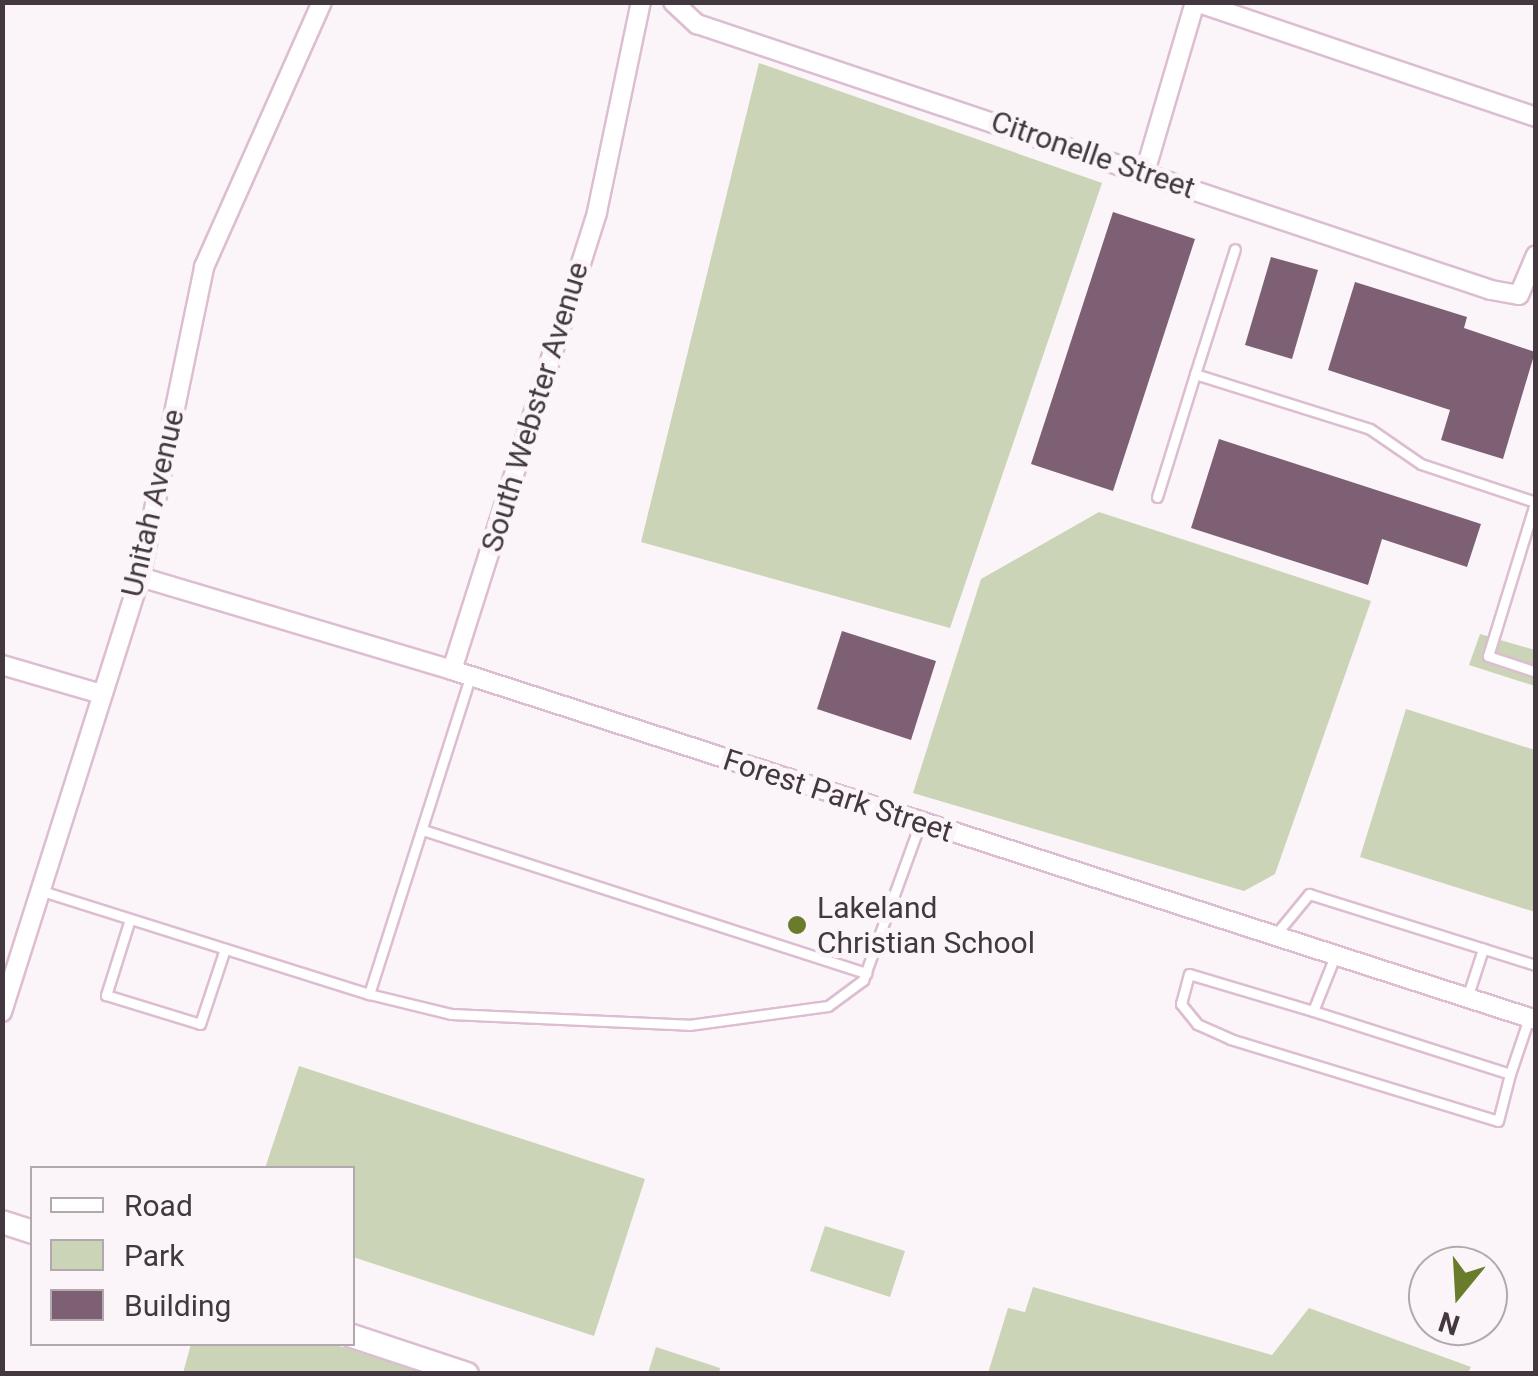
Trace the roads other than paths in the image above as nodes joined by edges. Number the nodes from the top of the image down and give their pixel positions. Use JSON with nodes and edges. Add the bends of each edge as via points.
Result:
{"nodes":[{"id":1,"x":322,"y":2,"type":"edge"},
{"id":2,"x":641,"y":2,"type":"edge"},
{"id":3,"x":1195,"y":2,"type":"edge"},
{"id":4,"x":674,"y":5,"type":"edge"},
{"id":5,"x":1536,"y":117,"type":"edge"},
{"id":6,"x":1145,"y":172,"type":"junction"},
{"id":7,"x":1235,"y":249,"type":"dead end"},
{"id":8,"x":1536,"y":255,"type":"edge"},
{"id":9,"x":1195,"y":374,"type":"junction"},
{"id":10,"x":1157,"y":498,"type":"dead end"},
{"id":11,"x":1535,"y":501,"type":"edge"},
{"id":12,"x":140,"y":577,"type":"junction"},
{"id":13,"x":2,"y":665,"type":"edge"},
{"id":14,"x":1536,"y":672,"type":"edge"},
{"id":15,"x":461,"y":673,"type":"junction"},
{"id":16,"x":102,"y":694,"type":"junction"},
{"id":17,"x":920,"y":823,"type":"junction"},
{"id":18,"x":423,"y":830,"type":"junction"},
{"id":19,"x":39,"y":890,"type":"junction"},
{"id":20,"x":130,"y":919,"type":"junction"},
{"id":21,"x":1275,"y":936,"type":"junction"},
{"id":22,"x":1483,"y":948,"type":"junction"},
{"id":23,"x":225,"y":949,"type":"junction"},
{"id":24,"x":1335,"y":956,"type":"junction"},
{"id":25,"x":1536,"y":965,"type":"edge"},
{"id":26,"x":867,"y":974,"type":"junction"},
{"id":27,"x":368,"y":994,"type":"junction"},
{"id":28,"x":1467,"y":998,"type":"junction"},
{"id":29,"x":1313,"y":1011,"type":"junction"},
{"id":30,"x":2,"y":1012,"type":"edge"},
{"id":31,"x":1532,"y":1019,"type":"edge"},
{"id":32,"x":1510,"y":1074,"type":"junction"},
{"id":33,"x":4,"y":1228,"type":"edge"},
{"id":34,"x":30,"y":1232,"type":"edge"},
{"id":35,"x":355,"y":1337,"type":"edge"},
{"id":36,"x":467,"y":1374,"type":"edge"}],
"edges":[{"from":1,"to":12,"type":"street","name":"Unitah Avenue","via":[[204,267]]},
{"from":2,"to":15,"type":"street","name":"South Webster Avenue","via":[[614,143]]},
{"from":3,"to":5,"type":"street"},
{"from":3,"to":6,"type":"street"},
{"from":4,"to":6,"type":"street","name":"Citronelle Street","via":[[697,24]]},
{"from":6,"to":8,"type":"street","name":"Citronelle Street","via":[[1514,294]]},
{"from":7,"to":9,"type":"lane"},
{"from":9,"to":10,"type":"lane"},
{"from":9,"to":11,"type":"lane","via":[[1370,429],[1421,464]]},
{"from":11,"to":14,"type":"lane","via":[[1488,656]]},
{"from":12,"to":15,"type":"street","name":"Forest Park Street"},
{"from":12,"to":16,"type":"street","name":"Unitah Avenue"},
{"from":13,"to":16,"type":"street"},
{"from":15,"to":17,"type":"street","name":"Forest Park Street"},
{"from":15,"to":18,"type":"lane"},
{"from":16,"to":19,"type":"street","name":"Unitah Avenue"},
{"from":17,"to":21,"type":"street","name":"Forest Park Street"},
{"from":17,"to":26,"type":"lane"},
{"from":18,"to":26,"type":"lane"},
{"from":18,"to":27,"type":"lane"},
{"from":19,"to":20,"type":"lane"},
{"from":19,"to":30,"type":"street","name":"Unitah Avenue"},
{"from":20,"to":23,"type":"lane"},
{"from":20,"to":23,"type":"lane","via":[[106,995],[200,1024]]},
{"from":21,"to":22,"type":"lane","via":[[1309,894]]},
{"from":21,"to":24,"type":"street","name":"Forest Park Street"},
{"from":22,"to":25,"type":"lane"},
{"from":22,"to":28,"type":"lane"},
{"from":23,"to":27,"type":"lane"},
{"from":24,"to":28,"type":"street","name":"Forest Park Street"},
{"from":24,"to":29,"type":"lane"},
{"from":26,"to":27,"type":"lane","via":[[828,1006],[689,1025],[508,1020]]},
{"from":28,"to":31,"type":"street","name":"Forest Park Street"},
{"from":29,"to":32,"type":"lane"},
{"from":29,"to":32,"type":"lane","via":[[1189,974],[1181,1004],[1196,1024],[1230,1038],[1498,1121]]},
{"from":31,"to":32,"type":"lane"},
{"from":33,"to":34,"type":"street"},
{"from":35,"to":36,"type":"street"}]}
